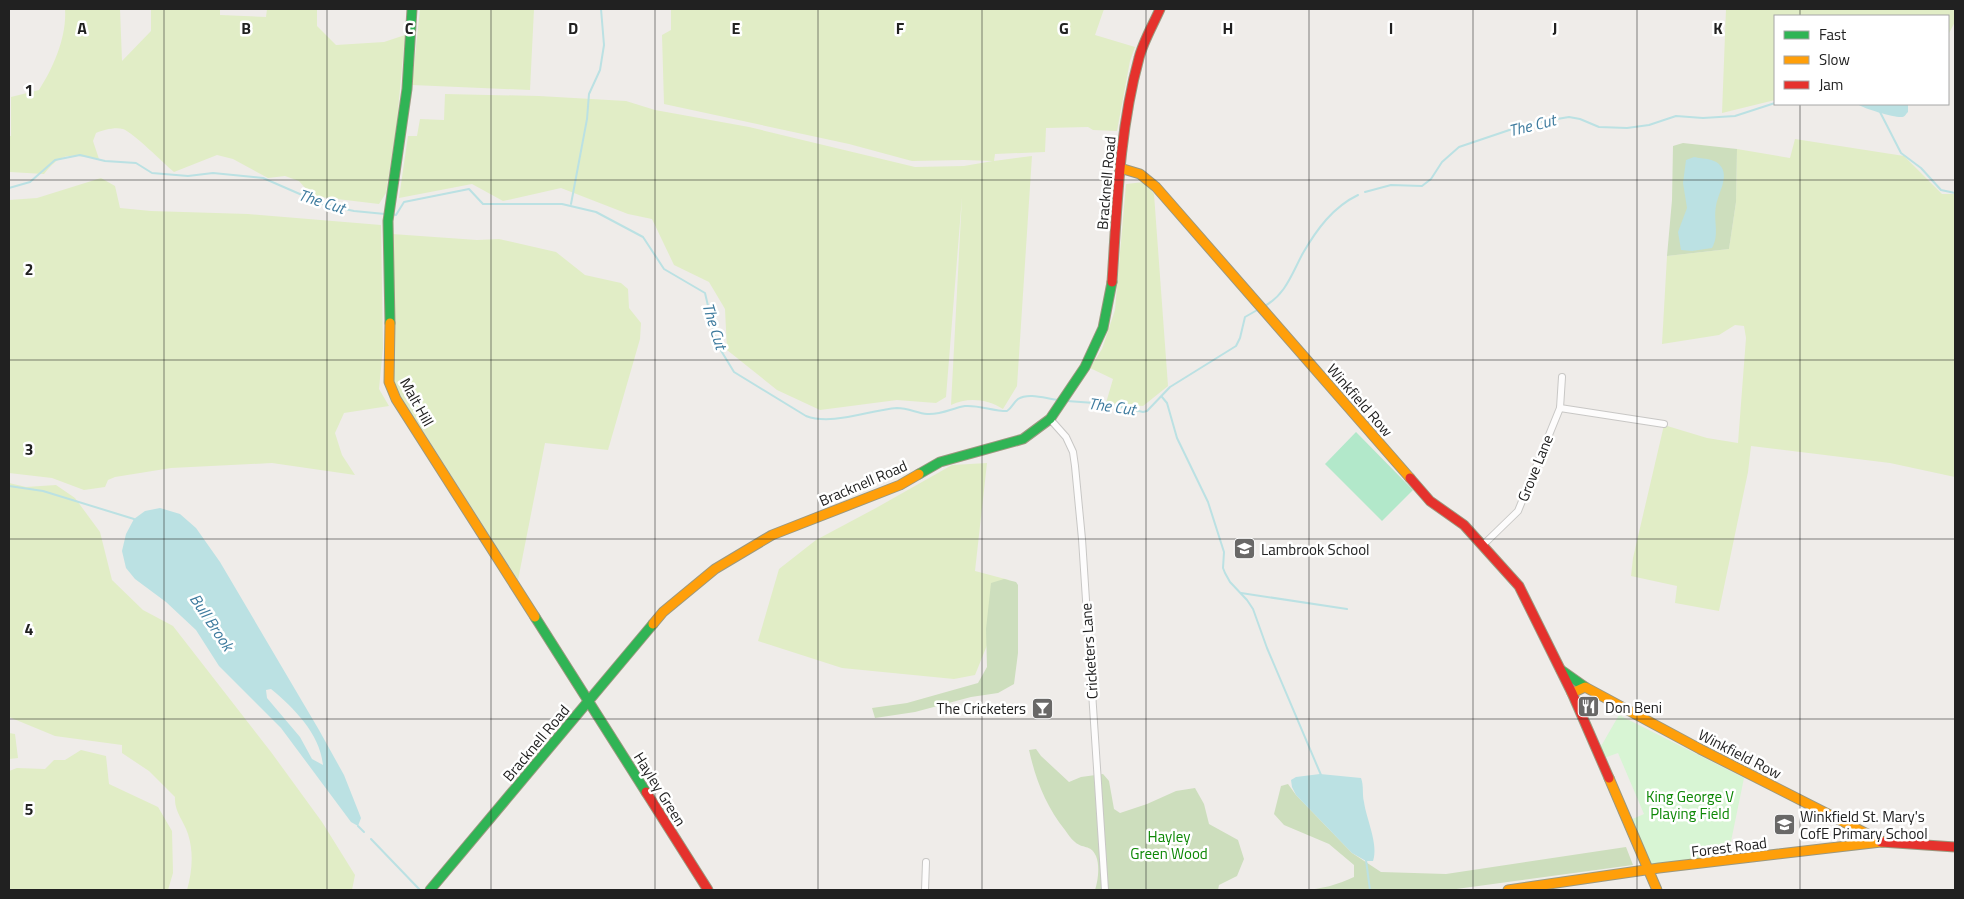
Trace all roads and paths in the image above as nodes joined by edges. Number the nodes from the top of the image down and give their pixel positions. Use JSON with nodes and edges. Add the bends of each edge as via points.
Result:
{"nodes":[{"id":1,"x":412,"y":9,"type":"edge"},
{"id":2,"x":1160,"y":9,"type":"edge"},
{"id":3,"x":1120,"y":168,"type":"junction"},
{"id":4,"x":1562,"y":377,"type":"dead end"},
{"id":5,"x":1560,"y":408,"type":"junction"},
{"id":6,"x":1050,"y":419,"type":"junction"},
{"id":7,"x":1664,"y":424,"type":"dead end"},
{"id":8,"x":1483,"y":545,"type":"junction"},
{"id":9,"x":1558,"y":668,"type":"junction"},
{"id":10,"x":1585,"y":687,"type":"junction"},
{"id":11,"x":1572,"y":693,"type":"junction"},
{"id":12,"x":588,"y":702,"type":"junction"},
{"id":13,"x":1884,"y":842,"type":"junction"},
{"id":14,"x":1955,"y":847,"type":"edge"},
{"id":15,"x":926,"y":862,"type":"dead end"},
{"id":16,"x":1648,"y":870,"type":"junction"},
{"id":17,"x":430,"y":890,"type":"edge"},
{"id":18,"x":708,"y":890,"type":"edge"},
{"id":19,"x":925,"y":890,"type":"edge"},
{"id":20,"x":1105,"y":890,"type":"edge"},
{"id":21,"x":1508,"y":890,"type":"edge"},
{"id":22,"x":1657,"y":890,"type":"edge"}],
"edges":[{"from":1,"to":12,"type":"main road","name":"Malt Hill","via":[[407,89],[389,214],[389,382],[396,399]]},
{"from":2,"to":3,"type":"main road","name":"Bracknell Road","via":[[1139,57]]},
{"from":3,"to":6,"type":"main road","name":"Bracknell Road","via":[[1112,287],[1103,328],[1086,367]]},
{"from":3,"to":8,"type":"main road","name":"Winkfield Row","via":[[1139,172],[1156,187],[1430,501],[1464,525]]},
{"from":4,"to":5,"type":"street","name":"Grove Lane"},
{"from":5,"to":7,"type":"street"},
{"from":5,"to":8,"type":"street","name":"Grove Lane","via":[[1518,511]]},
{"from":6,"to":12,"type":"main road","name":"Bracknell Road","via":[[1023,439],[940,462],[900,485],[772,535],[715,569],[663,612]]},
{"from":6,"to":20,"type":"street","name":"Cricketers Lane","via":[[1066,437],[1076,466]]},
{"from":8,"to":9,"type":"main road","name":"Winkfield Row","via":[[1519,586]]},
{"from":9,"to":10,"type":"main road","name":"Winkfield Row"},
{"from":9,"to":11,"type":"main road","name":"Winkfield Row"},
{"from":10,"to":11,"type":"main road"},
{"from":10,"to":13,"type":"main road","name":"Winkfield Row"},
{"from":11,"to":16,"type":"main road","name":"Winkfield Row"},
{"from":12,"to":17,"type":"main road","name":"Bracknell Road"},
{"from":12,"to":18,"type":"main road","name":"Hayley Green"},
{"from":13,"to":14,"type":"main road","name":"Forest Road"},
{"from":13,"to":16,"type":"main road","name":"Forest Road"},
{"from":15,"to":19,"type":"street"},
{"from":16,"to":21,"type":"main road","name":"Forest Road"},
{"from":16,"to":22,"type":"main road","name":"Winkfield Row"}]}
